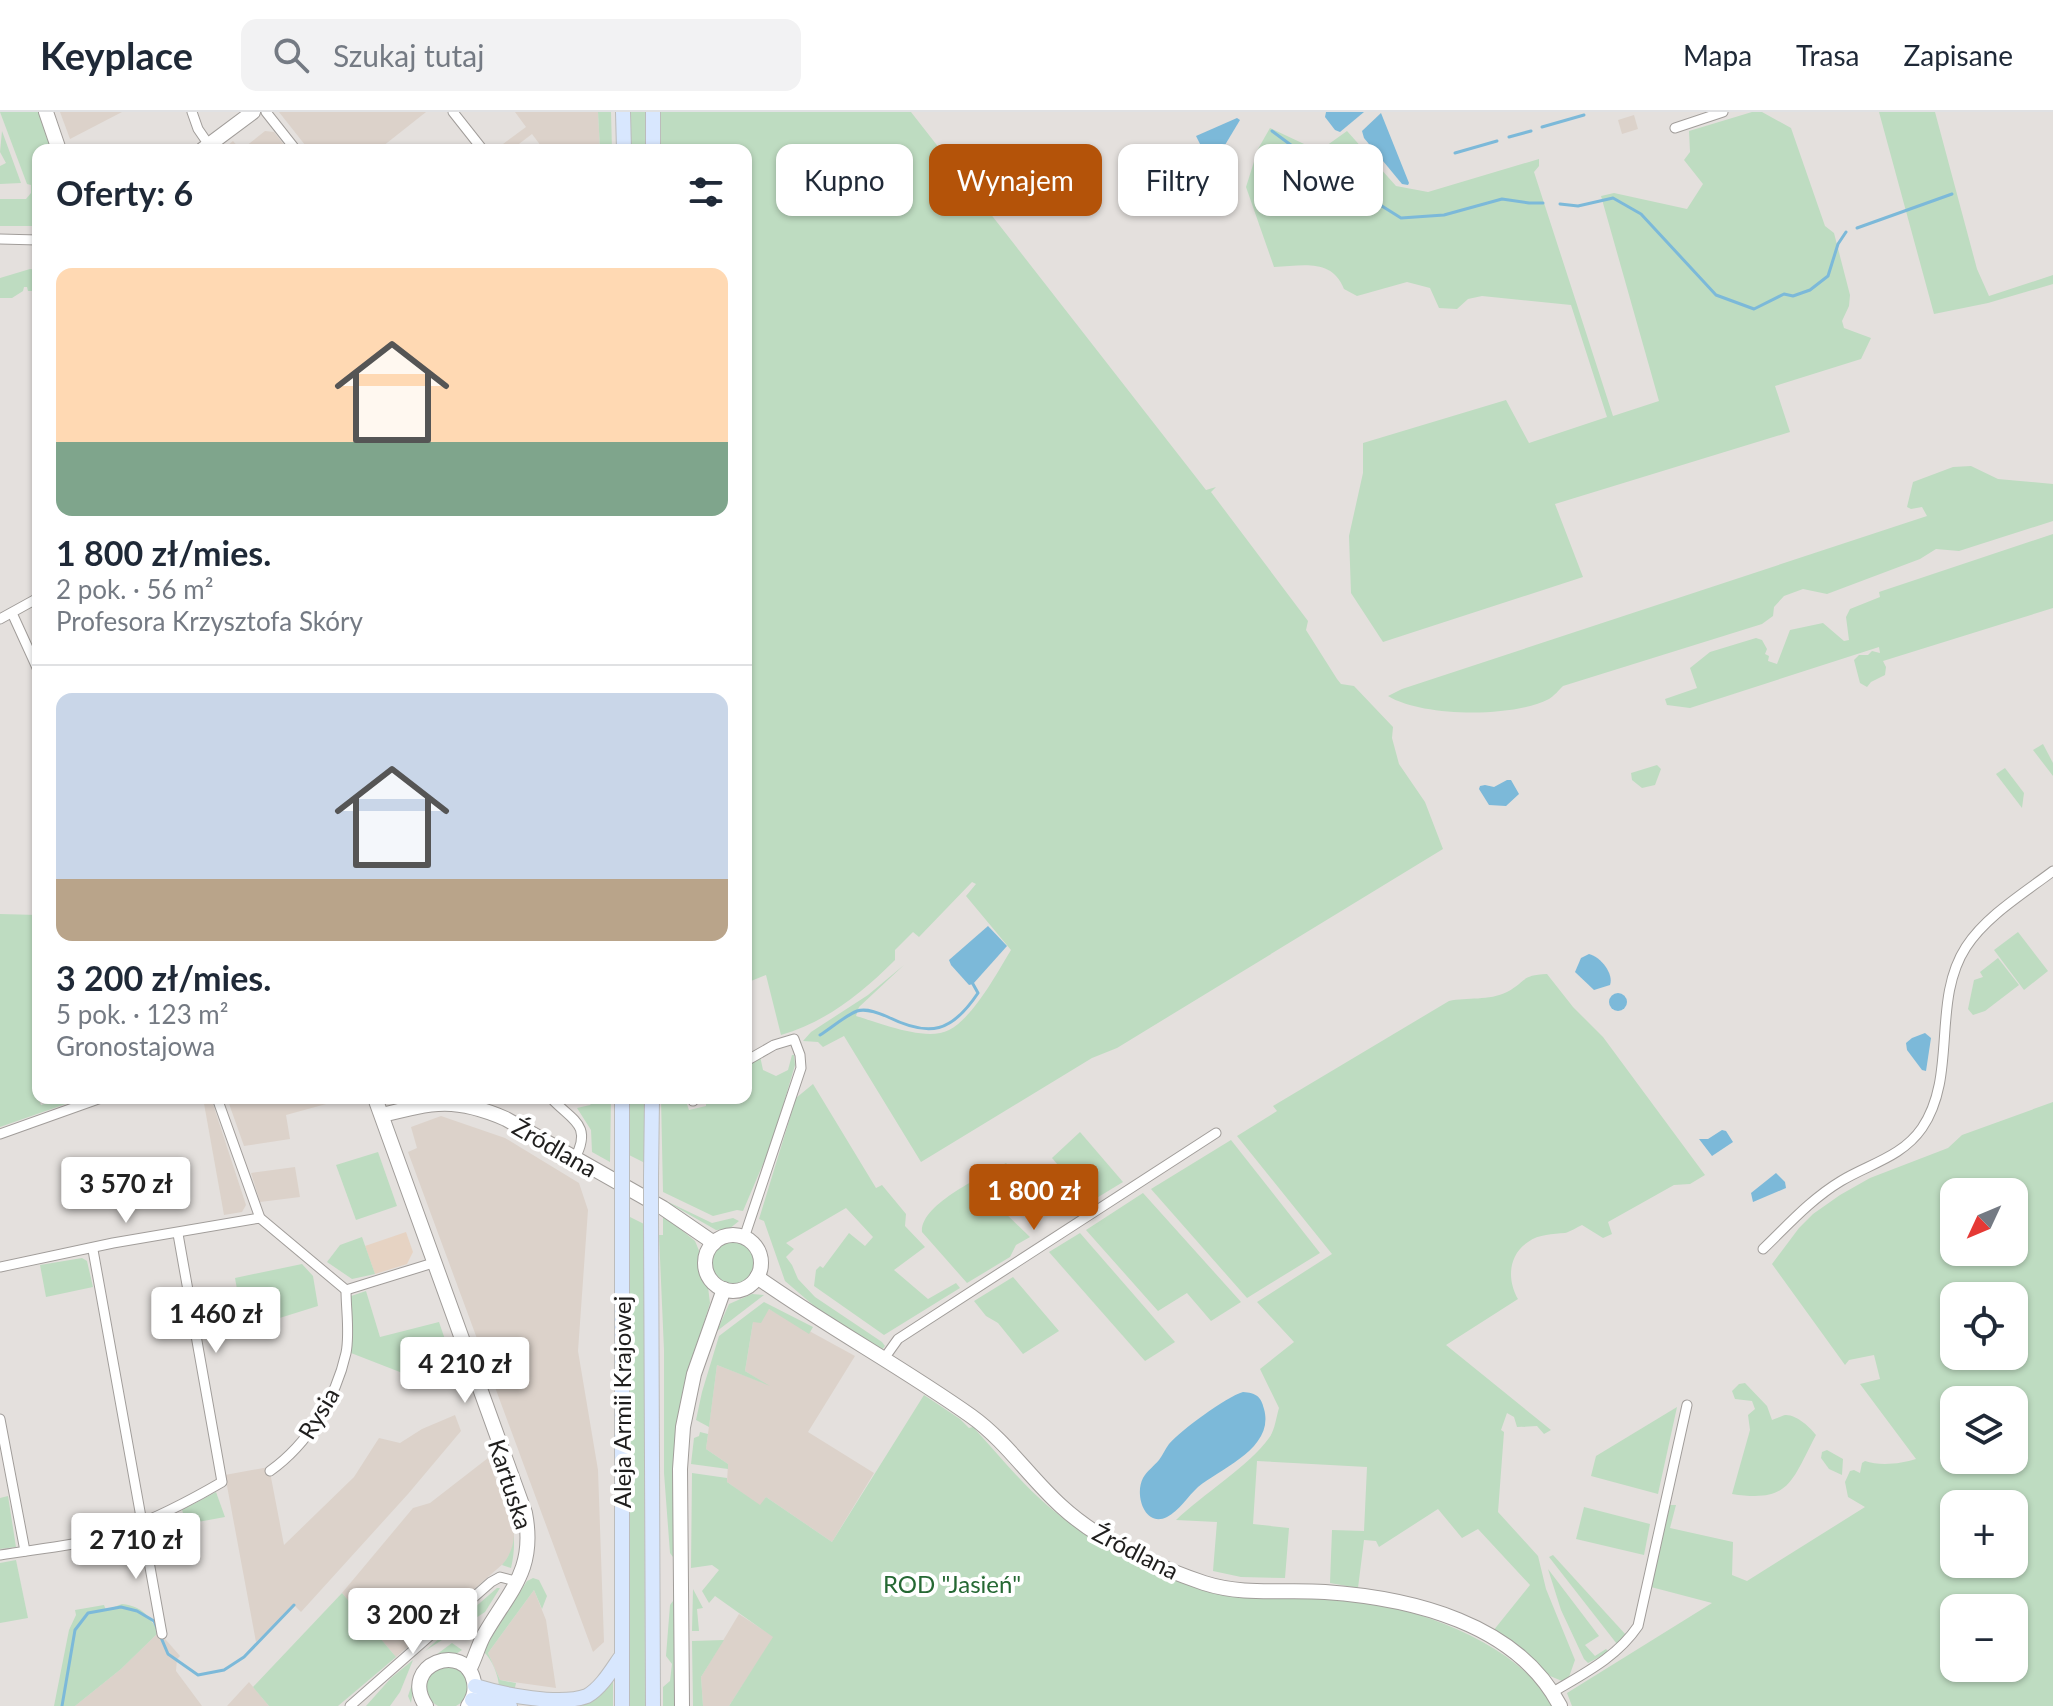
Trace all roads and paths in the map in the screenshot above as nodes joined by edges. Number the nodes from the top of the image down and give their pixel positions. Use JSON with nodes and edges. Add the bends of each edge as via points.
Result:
{"nodes":[{"id":1,"x":46,"y":112,"type":"edge"},
{"id":2,"x":192,"y":112,"type":"edge"},
{"id":3,"x":253,"y":112,"type":"edge"},
{"id":4,"x":266,"y":112,"type":"edge"},
{"id":5,"x":453,"y":112,"type":"edge"},
{"id":6,"x":623,"y":112,"type":"edge"},
{"id":7,"x":653,"y":112,"type":"edge"},
{"id":8,"x":1723,"y":112,"type":"edge"},
{"id":9,"x":1675,"y":128,"type":"dead end"},
{"id":10,"x":57,"y":144,"type":"edge"},
{"id":11,"x":204,"y":144,"type":"edge"},
{"id":12,"x":210,"y":144,"type":"edge"},
{"id":13,"x":291,"y":144,"type":"edge"},
{"id":14,"x":478,"y":144,"type":"edge"},
{"id":15,"x":624,"y":144,"type":"edge"},
{"id":16,"x":653,"y":144,"type":"edge"},
{"id":17,"x":0,"y":239,"type":"edge"},
{"id":18,"x":32,"y":240,"type":"edge"},
{"id":19,"x":32,"y":601,"type":"edge"},
{"id":20,"x":12,"y":613,"type":"junction"},
{"id":21,"x":0,"y":619,"type":"edge"},
{"id":22,"x":32,"y":657,"type":"edge"},
{"id":23,"x":2053,"y":871,"type":"edge"},
{"id":24,"x":752,"y":1058,"type":"edge"},
{"id":25,"x":84,"y":1104,"type":"edge"},
{"id":26,"x":219,"y":1104,"type":"edge"},
{"id":27,"x":377,"y":1104,"type":"edge"},
{"id":28,"x":442,"y":1104,"type":"edge"},
{"id":29,"x":462,"y":1104,"type":"edge"},
{"id":30,"x":558,"y":1104,"type":"edge"},
{"id":31,"x":622,"y":1104,"type":"edge"},
{"id":32,"x":652,"y":1104,"type":"edge"},
{"id":33,"x":382,"y":1115,"type":"junction"},
{"id":34,"x":1216,"y":1133,"type":"dead end"},
{"id":35,"x":0,"y":1134,"type":"edge"},
{"id":36,"x":575,"y":1158,"type":"junction"},
{"id":37,"x":260,"y":1218,"type":"junction"},
{"id":38,"x":178,"y":1234,"type":"junction"},
{"id":39,"x":744,"y":1238,"type":"junction"},
{"id":40,"x":714,"y":1243,"type":"junction"},
{"id":41,"x":1763,"y":1249,"type":"dead end"},
{"id":42,"x":93,"y":1250,"type":"junction"},
{"id":43,"x":433,"y":1263,"type":"junction"},
{"id":44,"x":0,"y":1267,"type":"edge"},
{"id":45,"x":757,"y":1277,"type":"junction"},
{"id":46,"x":724,"y":1289,"type":"junction"},
{"id":47,"x":346,"y":1290,"type":"junction"},
{"id":48,"x":883,"y":1361,"type":"junction"},
{"id":49,"x":1687,"y":1405,"type":"dead end"},
{"id":50,"x":0,"y":1419,"type":"edge"},
{"id":51,"x":270,"y":1471,"type":"dead end"},
{"id":52,"x":143,"y":1522,"type":"junction"},
{"id":53,"x":25,"y":1551,"type":"junction"},
{"id":54,"x":0,"y":1555,"type":"edge"},
{"id":55,"x":519,"y":1582,"type":"junction"},
{"id":56,"x":162,"y":1634,"type":"dead end"},
{"id":57,"x":482,"y":1638,"type":"junction"},
{"id":58,"x":621,"y":1657,"type":"junction"},
{"id":59,"x":456,"y":1661,"type":"junction"},
{"id":60,"x":469,"y":1670,"type":"junction"},
{"id":61,"x":1553,"y":1692,"type":"junction"},
{"id":62,"x":472,"y":1697,"type":"edge"},
{"id":63,"x":421,"y":1703,"type":"edge"},
{"id":64,"x":350,"y":1706,"type":"edge"},
{"id":65,"x":510,"y":1706,"type":"edge"},
{"id":66,"x":622,"y":1706,"type":"edge"},
{"id":67,"x":653,"y":1706,"type":"edge"},
{"id":68,"x":682,"y":1706,"type":"edge"},
{"id":69,"x":1560,"y":1706,"type":"edge"}],
"edges":[{"from":1,"to":10,"type":"street"},
{"from":2,"to":11,"type":"street"},
{"from":3,"to":12,"type":"street"},
{"from":4,"to":13,"type":"street"},
{"from":5,"to":14,"type":"street"},
{"from":6,"to":15,"type":"main road"},
{"from":7,"to":16,"type":"main road"},
{"from":8,"to":9,"type":"street"},
{"from":17,"to":18,"type":"street"},
{"from":19,"to":20,"type":"street"},
{"from":20,"to":21,"type":"street"},
{"from":20,"to":22,"type":"street"},
{"from":23,"to":41,"type":"street","via":[[1992,919],[1965,948],[1948,1006],[1939,1087],[1921,1129],[1893,1156],[1823,1193]]},
{"from":24,"to":39,"type":"street","via":[[794,1039],[801,1068]]},
{"from":25,"to":35,"type":"street"},
{"from":26,"to":37,"type":"street"},
{"from":27,"to":33,"type":"street","name":"Kartuska"},
{"from":28,"to":33,"type":"street","name":"Źródlana"},
{"from":29,"to":36,"type":"street","name":"Źródlana","via":[[506,1119]]},
{"from":30,"to":36,"type":"street","via":[[581,1129]]},
{"from":31,"to":58,"type":"main road","name":"Aleja Armii Krajowej","bridge":true},
{"from":32,"to":67,"type":"main road","name":"Aleja Armii Krajowej","bridge":true},
{"from":33,"to":43,"type":"street","name":"Kartuska"},
{"from":34,"to":48,"type":"street","via":[[898,1339]]},
{"from":36,"to":40,"type":"street","name":"Źródlana"},
{"from":37,"to":38,"type":"street"},
{"from":37,"to":47,"type":"street"},
{"from":38,"to":42,"type":"street"},
{"from":38,"to":52,"type":"street","via":[[222,1482]]},
{"from":39,"to":40,"type":"street","via":[[728,1236]]},
{"from":39,"to":45,"type":"street","via":[[759,1255]]},
{"from":40,"to":46,"type":"street","via":[[706,1255],[706,1269],[712,1282]]},
{"from":42,"to":44,"type":"street"},
{"from":42,"to":52,"type":"street"},
{"from":43,"to":47,"type":"street"},
{"from":43,"to":55,"type":"street","name":"Kartuska","via":[[525,1513],[528,1549]]},
{"from":45,"to":46,"type":"street","via":[[739,1290]]},
{"from":45,"to":48,"type":"street","name":"Źródlana"},
{"from":46,"to":68,"type":"street","via":[[694,1374],[683,1427]]},
{"from":47,"to":51,"type":"street","name":"Rysia","via":[[347,1350],[332,1394],[312,1428]]},
{"from":48,"to":61,"type":"street","name":"Źródlana","via":[[990,1430],[1060,1506],[1134,1554],[1226,1588],[1350,1594],[1431,1612],[1507,1645]]},
{"from":49,"to":61,"type":"street","via":[[1638,1626],[1613,1656]]},
{"from":50,"to":53,"type":"street"},
{"from":52,"to":53,"type":"street","via":[[89,1541]]},
{"from":52,"to":56,"type":"street"},
{"from":53,"to":54,"type":"street"},
{"from":55,"to":57,"type":"street","name":"Kartuska"},
{"from":55,"to":64,"type":"street","via":[[500,1577],[491,1582]]},
{"from":57,"to":59,"type":"street","name":"Kartuska"},
{"from":57,"to":60,"type":"street","name":"Kartuska"},
{"from":58,"to":62,"type":"main road","via":[[588,1696],[568,1703]]},
{"from":58,"to":66,"type":"main road","name":"Aleja Armii Krajowej"},
{"from":59,"to":60,"type":"street"},
{"from":59,"to":63,"type":"street","name":"Kartuska","via":[[440,1661],[427,1669],[420,1683]]},
{"from":60,"to":62,"type":"street"},
{"from":61,"to":69,"type":"street","name":"Źródlana"},
{"from":62,"to":65,"type":"main road"}]}
